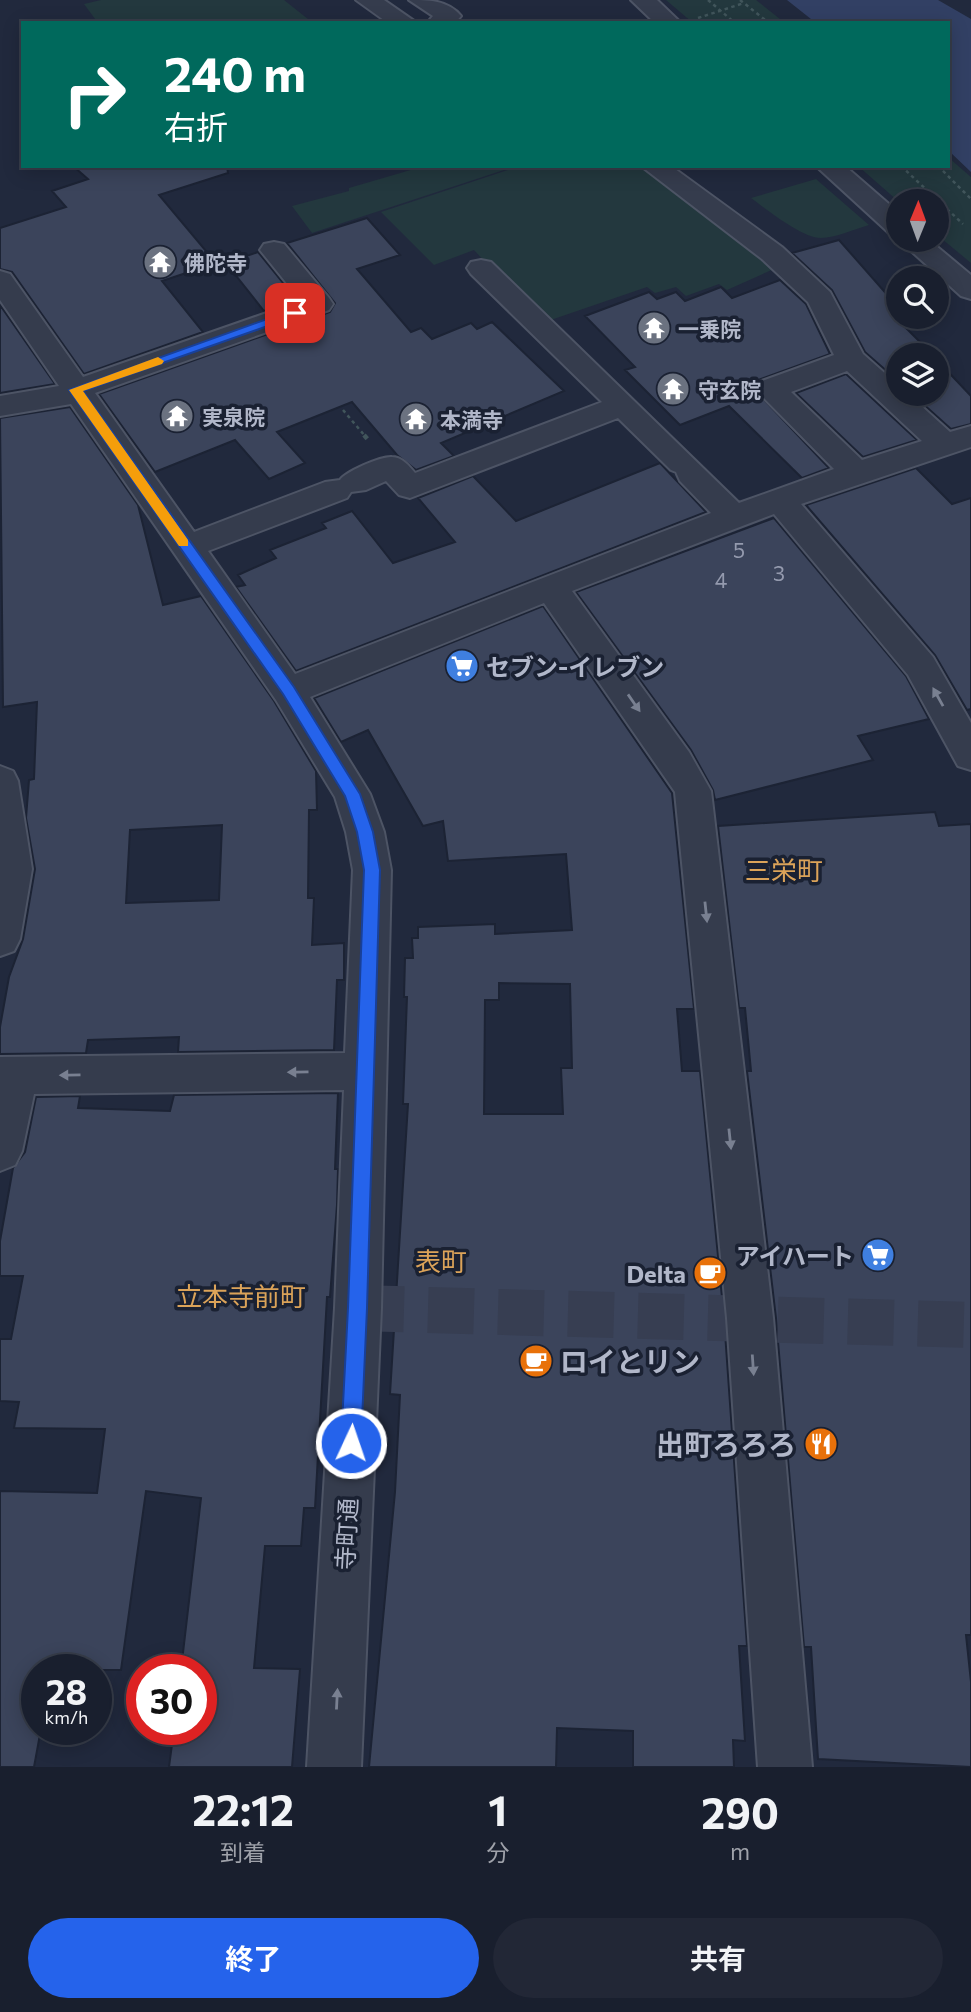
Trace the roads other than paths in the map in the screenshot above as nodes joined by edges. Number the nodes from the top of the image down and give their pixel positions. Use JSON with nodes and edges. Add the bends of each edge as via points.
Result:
{"nodes":[{"id":1,"x":368,"y":0,"type":"edge"},
{"id":2,"x":421,"y":0,"type":"edge"},
{"id":3,"x":643,"y":0,"type":"edge"},
{"id":4,"x":402,"y":21,"type":"edge"},
{"id":5,"x":442,"y":21,"type":"edge"},
{"id":6,"x":667,"y":21,"type":"edge"},
{"id":7,"x":657,"y":168,"type":"edge"},
{"id":8,"x":831,"y":168,"type":"edge"},
{"id":9,"x":886,"y":216,"type":"edge"},
{"id":10,"x":274,"y":250,"type":"dead end"},
{"id":11,"x":928,"y":252,"type":"edge"},
{"id":12,"x":481,"y":268,"type":"dead end"},
{"id":13,"x":0,"y":280,"type":"edge"},
{"id":14,"x":971,"y":290,"type":"edge"},
{"id":15,"x":851,"y":359,"type":"junction"},
{"id":16,"x":76,"y":391,"type":"junction"},
{"id":17,"x":0,"y":406,"type":"edge"},
{"id":18,"x":621,"y":406,"type":"junction"},
{"id":19,"x":958,"y":440,"type":"edge"},
{"id":20,"x":857,"y":473,"type":"junction"},
{"id":21,"x":781,"y":501,"type":"junction"},
{"id":22,"x":735,"y":518,"type":"junction"},
{"id":23,"x":186,"y":547,"type":"junction"},
{"id":24,"x":552,"y":588,"type":"junction"},
{"id":25,"x":288,"y":691,"type":"junction"},
{"id":26,"x":971,"y":756,"type":"edge"},
{"id":27,"x":0,"y":781,"type":"edge"},
{"id":28,"x":0,"y":939,"type":"edge"},
{"id":29,"x":366,"y":1071,"type":"junction"},
{"id":30,"x":8,"y":1076,"type":"edge"},
{"id":31,"x":0,"y":1151,"type":"edge"},
{"id":32,"x":334,"y":1767,"type":"edge"},
{"id":33,"x":785,"y":1767,"type":"edge"}],
"edges":[{"from":1,"to":4,"type":"street"},
{"from":2,"to":5,"type":"street","via":[[449,16]]},
{"from":3,"to":6,"type":"street"},
{"from":7,"to":15,"type":"street","via":[[772,253],[820,298]]},
{"from":8,"to":9,"type":"street"},
{"from":10,"to":16,"type":"street","via":[[319,304]]},
{"from":11,"to":14,"type":"street"},
{"from":12,"to":18,"type":"street"},
{"from":13,"to":16,"type":"street","name":"寺町通"},
{"from":15,"to":19,"type":"street"},
{"from":15,"to":20,"type":"street","via":[[770,389]]},
{"from":16,"to":17,"type":"street"},
{"from":16,"to":23,"type":"street","name":"寺町通"},
{"from":18,"to":22,"type":"street"},
{"from":18,"to":23,"type":"street","via":[[410,487],[391,467]]},
{"from":19,"to":20,"type":"street"},
{"from":20,"to":21,"type":"street"},
{"from":21,"to":22,"type":"street"},
{"from":26,"to":21,"type":"street","one_way":true,"via":[[921,666]]},
{"from":22,"to":24,"type":"street"},
{"from":23,"to":25,"type":"street","name":"寺町通"},
{"from":24,"to":25,"type":"street"},
{"from":24,"to":33,"type":"street","one_way":true,"via":[[693,791],[750,1318]]},
{"from":25,"to":29,"type":"street","name":"寺町通","via":[[352,794],[365,832],[372,870]]},
{"from":27,"to":28,"type":"street","via":[[12,869]]},
{"from":29,"to":30,"type":"street","one_way":true},
{"from":32,"to":29,"type":"street","name":"寺町通","one_way":true},
{"from":30,"to":31,"type":"street"}]}
